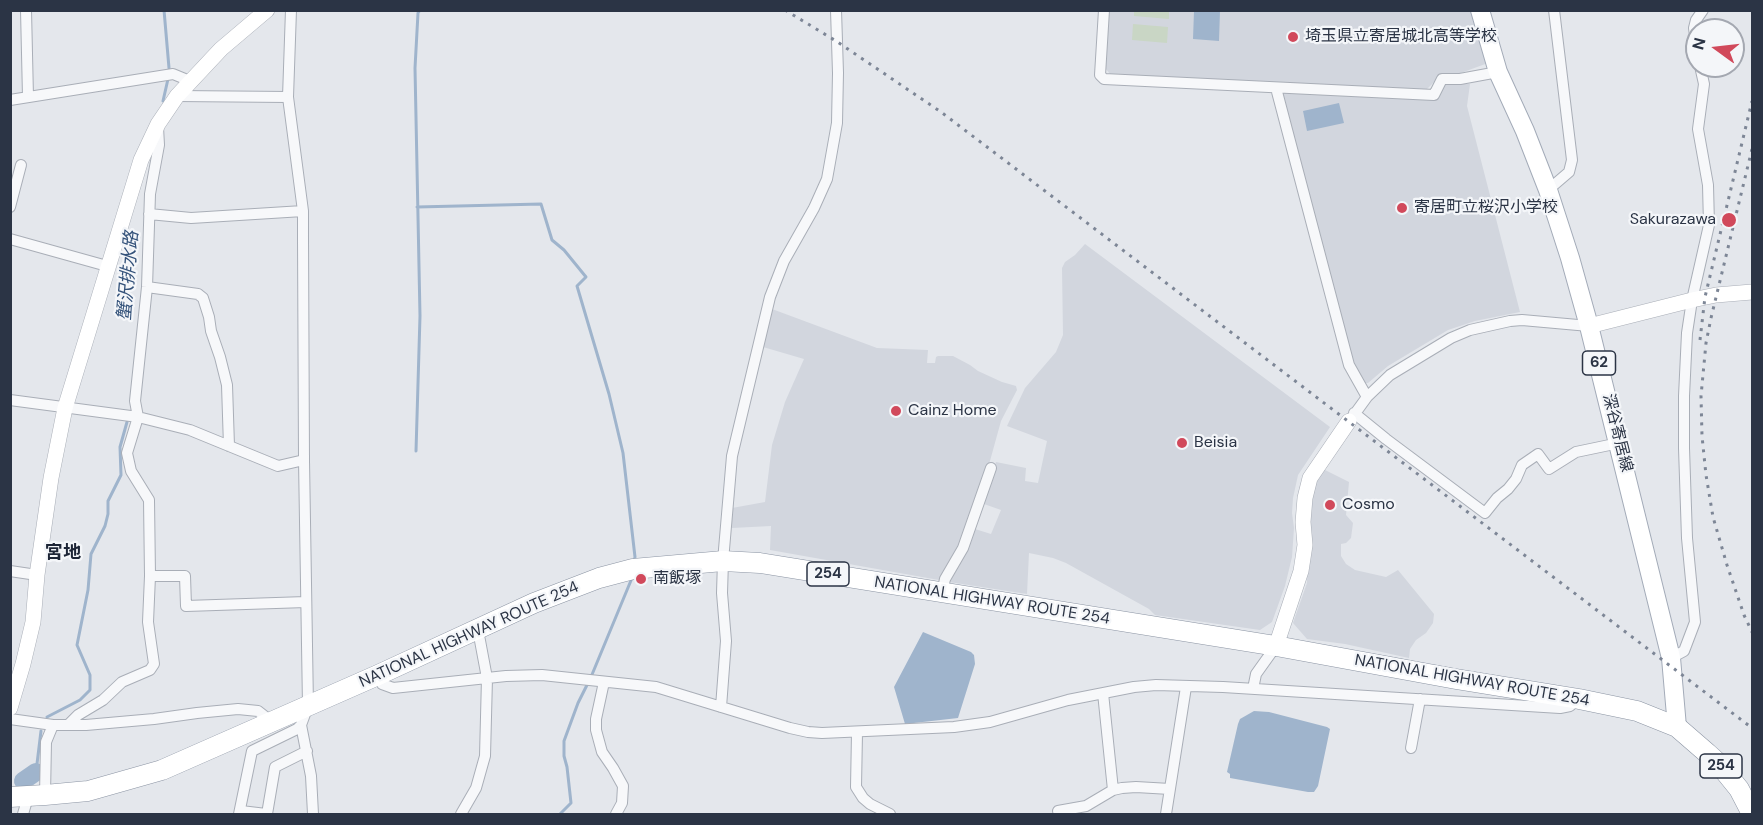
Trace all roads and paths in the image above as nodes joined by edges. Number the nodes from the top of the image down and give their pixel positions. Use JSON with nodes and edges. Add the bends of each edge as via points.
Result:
{"nodes":[{"id":1,"x":26,"y":10,"type":"edge"},
{"id":2,"x":267,"y":10,"type":"edge"},
{"id":3,"x":291,"y":10,"type":"edge"},
{"id":4,"x":836,"y":10,"type":"edge"},
{"id":5,"x":1104,"y":10,"type":"edge"},
{"id":6,"x":1480,"y":10,"type":"edge"},
{"id":7,"x":1554,"y":10,"type":"edge"},
{"id":8,"x":1498,"y":72,"type":"junction"},
{"id":9,"x":1703,"y":78,"type":"edge"},
{"id":10,"x":190,"y":81,"type":"junction"},
{"id":11,"x":1276,"y":88,"type":"junction"},
{"id":12,"x":177,"y":96,"type":"junction"},
{"id":13,"x":28,"y":97,"type":"junction"},
{"id":14,"x":288,"y":97,"type":"junction"},
{"id":15,"x":10,"y":100,"type":"edge"},
{"id":16,"x":158,"y":124,"type":"junction"},
{"id":17,"x":21,"y":165,"type":"dead end"},
{"id":18,"x":1548,"y":190,"type":"junction"},
{"id":19,"x":10,"y":207,"type":"edge"},
{"id":20,"x":303,"y":211,"type":"junction"},
{"id":21,"x":149,"y":213,"type":"junction"},
{"id":22,"x":10,"y":239,"type":"edge"},
{"id":23,"x":107,"y":266,"type":"junction"},
{"id":24,"x":147,"y":287,"type":"junction"},
{"id":25,"x":1752,"y":294,"type":"edge"},
{"id":26,"x":1692,"y":300,"type":"junction"},
{"id":27,"x":1589,"y":326,"type":"junction"},
{"id":28,"x":1367,"y":397,"type":"junction"},
{"id":29,"x":10,"y":400,"type":"edge"},
{"id":30,"x":65,"y":408,"type":"junction"},
{"id":31,"x":138,"y":417,"type":"junction"},
{"id":32,"x":1352,"y":417,"type":"junction"},
{"id":33,"x":1619,"y":442,"type":"junction"},
{"id":34,"x":229,"y":446,"type":"junction"},
{"id":35,"x":304,"y":460,"type":"junction"},
{"id":36,"x":991,"y":468,"type":"dead end"},
{"id":37,"x":723,"y":561,"type":"junction"},
{"id":38,"x":10,"y":571,"type":"edge"},
{"id":39,"x":37,"y":575,"type":"junction"},
{"id":40,"x":150,"y":576,"type":"junction"},
{"id":41,"x":942,"y":593,"type":"junction"},
{"id":42,"x":306,"y":602,"type":"junction"},
{"id":43,"x":478,"y":630,"type":"junction"},
{"id":44,"x":1276,"y":646,"type":"junction"},
{"id":45,"x":1671,"y":658,"type":"junction"},
{"id":46,"x":378,"y":675,"type":"junction"},
{"id":47,"x":487,"y":678,"type":"junction"},
{"id":48,"x":604,"y":682,"type":"junction"},
{"id":49,"x":1186,"y":687,"type":"junction"},
{"id":50,"x":1253,"y":689,"type":"junction"},
{"id":51,"x":1103,"y":693,"type":"junction"},
{"id":52,"x":1420,"y":699,"type":"junction"},
{"id":53,"x":1579,"y":699,"type":"junction"},
{"id":54,"x":308,"y":706,"type":"junction"},
{"id":55,"x":721,"y":707,"type":"junction"},
{"id":56,"x":10,"y":708,"type":"edge"},
{"id":57,"x":10,"y":719,"type":"edge"},
{"id":58,"x":272,"y":722,"type":"junction"},
{"id":59,"x":53,"y":725,"type":"junction"},
{"id":60,"x":68,"y":725,"type":"junction"},
{"id":61,"x":301,"y":725,"type":"junction"},
{"id":62,"x":1677,"y":728,"type":"junction"},
{"id":63,"x":857,"y":733,"type":"junction"},
{"id":64,"x":1411,"y":748,"type":"dead end"},
{"id":65,"x":307,"y":751,"type":"junction"},
{"id":66,"x":1170,"y":789,"type":"junction"},
{"id":67,"x":1113,"y":790,"type":"junction"},
{"id":68,"x":26,"y":801,"type":"edge"},
{"id":69,"x":1748,"y":805,"type":"edge"},
{"id":70,"x":1058,"y":811,"type":"dead end"},
{"id":71,"x":240,"y":813,"type":"edge"},
{"id":72,"x":266,"y":814,"type":"edge"},
{"id":73,"x":313,"y":814,"type":"edge"},
{"id":74,"x":461,"y":814,"type":"edge"},
{"id":75,"x":616,"y":814,"type":"edge"},
{"id":76,"x":890,"y":814,"type":"edge"},
{"id":77,"x":1166,"y":814,"type":"edge"}],
"edges":[{"from":1,"to":13,"type":"street"},
{"from":2,"to":10,"type":"street"},
{"from":3,"to":14,"type":"street"},
{"from":4,"to":37,"type":"street","via":[[837,123],[827,179],[784,261],[770,297],[732,456]]},
{"from":5,"to":11,"type":"street","via":[[1100,75],[1104,79]]},
{"from":6,"to":8,"type":"main road","name":"深谷寄居線","number":"62"},
{"from":7,"to":18,"type":"street","via":[[1572,160],[1569,172]]},
{"from":8,"to":11,"type":"street","via":[[1442,80],[1434,95]]},
{"from":8,"to":18,"type":"main road","name":"深谷寄居線","number":"62"},
{"from":9,"to":26,"type":"street","via":[[1698,129],[1708,185],[1709,225]]},
{"from":10,"to":12,"type":"street"},
{"from":10,"to":13,"type":"street","via":[[173,74]]},
{"from":11,"to":28,"type":"street","via":[[1349,365]]},
{"from":12,"to":14,"type":"street"},
{"from":12,"to":16,"type":"street"},
{"from":13,"to":15,"type":"street"},
{"from":14,"to":20,"type":"street"},
{"from":16,"to":21,"type":"street","via":[[159,145]]},
{"from":16,"to":23,"type":"street","via":[[141,160]]},
{"from":17,"to":19,"type":"street"},
{"from":18,"to":27,"type":"main road","name":"深谷寄居線","number":"62"},
{"from":20,"to":21,"type":"street","via":[[191,218]]},
{"from":20,"to":35,"type":"street"},
{"from":21,"to":24,"type":"street"},
{"from":22,"to":23,"type":"street"},
{"from":23,"to":30,"type":"street"},
{"from":24,"to":31,"type":"street","via":[[135,401]]},
{"from":24,"to":34,"type":"street","via":[[203,298],[227,385]]},
{"from":25,"to":26,"type":"street"},
{"from":26,"to":27,"type":"street"},
{"from":26,"to":45,"type":"street","via":[[1687,333],[1684,448],[1695,622],[1684,651]]},
{"from":27,"to":28,"type":"street","via":[[1522,320],[1470,330],[1390,375]]},
{"from":27,"to":33,"type":"main road","name":"深谷寄居線","number":"62"},
{"from":28,"to":32,"type":"street"},
{"from":29,"to":30,"type":"street"},
{"from":30,"to":31,"type":"street"},
{"from":30,"to":39,"type":"street"},
{"from":31,"to":34,"type":"street","via":[[190,430]]},
{"from":31,"to":40,"type":"street","via":[[128,453],[131,471],[149,500]]},
{"from":32,"to":33,"type":"street","via":[[1485,513],[1508,489],[1522,465],[1538,454],[1549,469],[1576,452]]},
{"from":32,"to":44,"type":"street","via":[[1310,478],[1305,498],[1301,571]]},
{"from":33,"to":45,"type":"main road","name":"深谷寄居線","number":"62"},
{"from":34,"to":35,"type":"street","via":[[278,466]]},
{"from":35,"to":42,"type":"street"},
{"from":36,"to":41,"type":"street","via":[[963,548],[945,579]]},
{"from":37,"to":41,"type":"highway","name":"NATIONAL HIGHWAY ROUTE 254","number":"254","via":[[760,562]]},
{"from":37,"to":43,"type":"highway","name":"NATIONAL HIGHWAY ROUTE 254","number":"254","via":[[633,570],[599,578]]},
{"from":37,"to":55,"type":"street","via":[[726,641]]},
{"from":38,"to":39,"type":"street"},
{"from":39,"to":56,"type":"street","via":[[33,622]]},
{"from":40,"to":42,"type":"street","via":[[185,576],[186,606]]},
{"from":40,"to":60,"type":"street","via":[[148,622],[154,663],[150,670],[122,682]]},
{"from":41,"to":44,"type":"highway","name":"NATIONAL HIGHWAY ROUTE 254","number":"254"},
{"from":42,"to":54,"type":"street"},
{"from":43,"to":46,"type":"highway","name":"NATIONAL HIGHWAY ROUTE 254","number":"254"},
{"from":43,"to":47,"type":"street"},
{"from":44,"to":50,"type":"street","via":[[1256,674]]},
{"from":44,"to":53,"type":"highway","name":"NATIONAL HIGHWAY ROUTE 254","number":"254"},
{"from":45,"to":62,"type":"main road","name":"深谷寄居線","number":"62"},
{"from":46,"to":47,"type":"street","via":[[382,684],[393,688]]},
{"from":46,"to":54,"type":"highway","name":"NATIONAL HIGHWAY ROUTE 254","number":"254"},
{"from":47,"to":48,"type":"street","via":[[542,675]]},
{"from":47,"to":74,"type":"street","via":[[485,756],[476,788]]},
{"from":48,"to":55,"type":"street","via":[[656,687]]},
{"from":48,"to":75,"type":"street","via":[[596,730],[602,752],[623,786],[622,803]]},
{"from":49,"to":50,"type":"street"},
{"from":49,"to":51,"type":"street","via":[[1134,687]]},
{"from":49,"to":66,"type":"street"},
{"from":50,"to":52,"type":"street"},
{"from":51,"to":63,"type":"street","via":[[990,722]]},
{"from":51,"to":67,"type":"street"},
{"from":52,"to":53,"type":"street","via":[[1560,708]]},
{"from":52,"to":64,"type":"street"},
{"from":53,"to":62,"type":"highway","name":"NATIONAL HIGHWAY ROUTE 254","number":"254","via":[[1636,711]]},
{"from":54,"to":58,"type":"highway","name":"NATIONAL HIGHWAY ROUTE 254","number":"254"},
{"from":54,"to":61,"type":"street"},
{"from":55,"to":63,"type":"street","via":[[808,732]]},
{"from":57,"to":59,"type":"street"},
{"from":58,"to":60,"type":"street","via":[[258,711],[238,709]]},
{"from":58,"to":68,"type":"highway","name":"NATIONAL HIGHWAY ROUTE 254","number":"254","via":[[162,770],[88,791]]},
{"from":59,"to":60,"type":"street"},
{"from":59,"to":68,"type":"street"},
{"from":61,"to":65,"type":"street"},
{"from":61,"to":71,"type":"street","via":[[252,751]]},
{"from":62,"to":69,"type":"highway","name":"NATIONAL HIGHWAY ROUTE 254","number":"254","via":[[1718,764]]},
{"from":63,"to":76,"type":"street","via":[[856,787],[870,804]]},
{"from":65,"to":72,"type":"street","via":[[275,767]]},
{"from":65,"to":73,"type":"street"},
{"from":66,"to":67,"type":"street"},
{"from":66,"to":77,"type":"street"},
{"from":67,"to":70,"type":"street","via":[[1086,806]]},
{"from":71,"to":72,"type":"street"}]}
